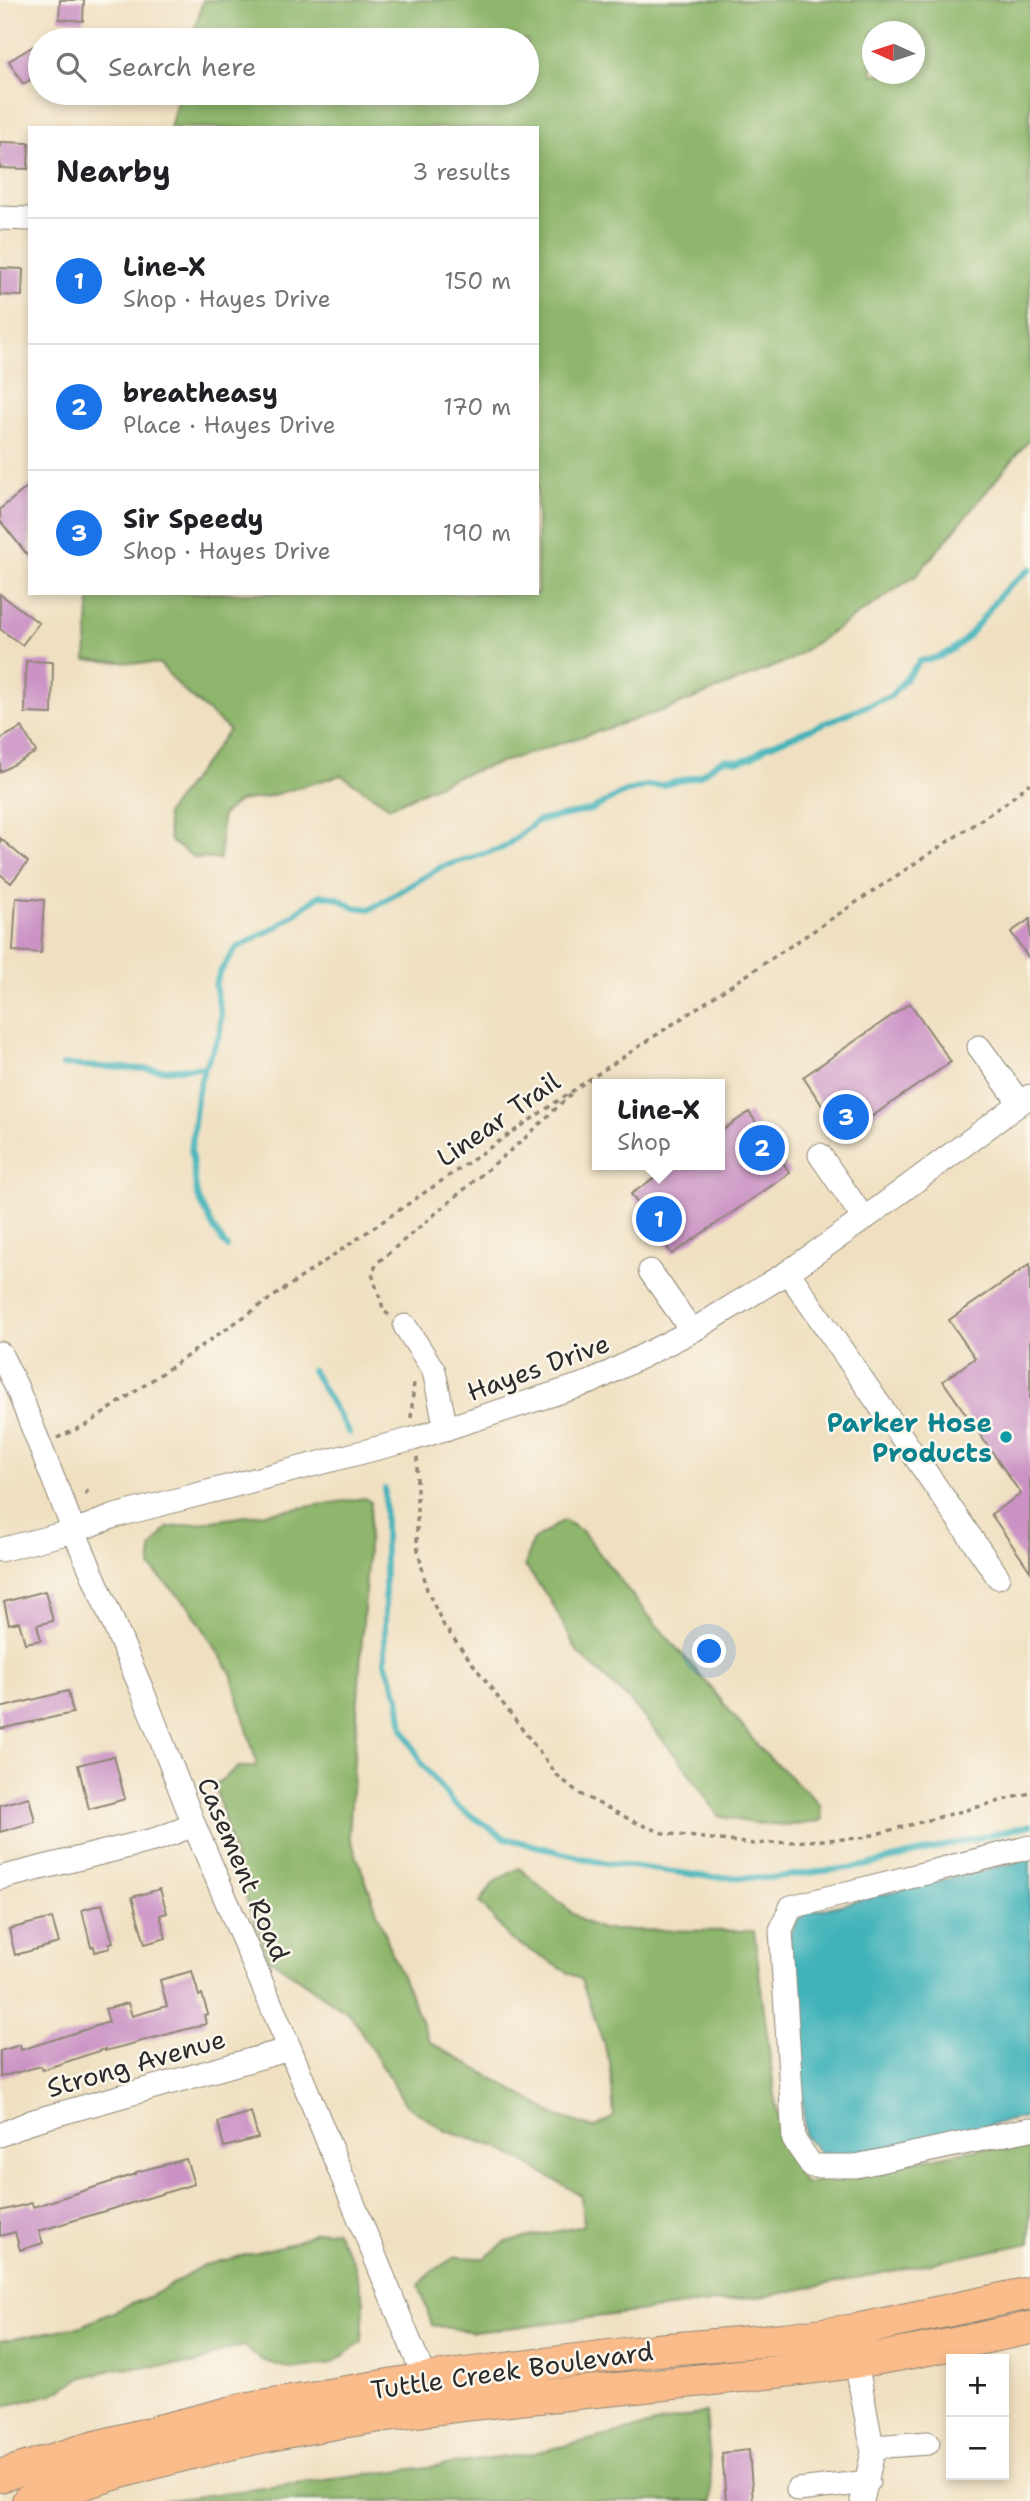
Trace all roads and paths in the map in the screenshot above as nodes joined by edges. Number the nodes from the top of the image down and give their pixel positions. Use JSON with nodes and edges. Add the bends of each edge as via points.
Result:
{"nodes":[{"id":1,"x":0,"y":218,"type":"edge"},
{"id":2,"x":28,"y":219,"type":"edge"},
{"id":3,"x":1030,"y":783,"type":"edge"},
{"id":4,"x":979,"y":1047,"type":"dead end"},
{"id":5,"x":581,"y":1085,"type":"junction"},
{"id":6,"x":1025,"y":1100,"type":"edge"},
{"id":7,"x":820,"y":1155,"type":"dead end"},
{"id":8,"x":864,"y":1219,"type":"junction"},
{"id":9,"x":650,"y":1271,"type":"dead end"},
{"id":10,"x":788,"y":1272,"type":"junction"},
{"id":11,"x":405,"y":1326,"type":"joint"},
{"id":12,"x":692,"y":1331,"type":"junction"},
{"id":13,"x":0,"y":1353,"type":"edge"},
{"id":14,"x":425,"y":1357,"type":"junction"},
{"id":15,"x":446,"y":1429,"type":"junction"},
{"id":16,"x":57,"y":1438,"type":"dead end"},
{"id":17,"x":413,"y":1439,"type":"junction"},
{"id":18,"x":89,"y":1489,"type":"dead end"},
{"id":19,"x":85,"y":1493,"type":"dead end"},
{"id":20,"x":74,"y":1531,"type":"junction"},
{"id":21,"x":0,"y":1550,"type":"edge"},
{"id":22,"x":998,"y":1577,"type":"dead end"},
{"id":23,"x":1030,"y":1793,"type":"edge"},
{"id":24,"x":194,"y":1825,"type":"junction"},
{"id":25,"x":1030,"y":1847,"type":"edge"},
{"id":26,"x":0,"y":1878,"type":"edge"},
{"id":27,"x":290,"y":2049,"type":"junction"},
{"id":28,"x":1030,"y":2129,"type":"edge"},
{"id":29,"x":0,"y":2135,"type":"edge"},
{"id":30,"x":1030,"y":2293,"type":"edge"},
{"id":31,"x":1030,"y":2328,"type":"edge"},
{"id":32,"x":856,"y":2362,"type":"junction"},
{"id":33,"x":429,"y":2394,"type":"junction"},
{"id":34,"x":928,"y":2443,"type":"dead end"},
{"id":35,"x":872,"y":2447,"type":"junction"},
{"id":36,"x":0,"y":2476,"type":"edge"},
{"id":37,"x":798,"y":2490,"type":"dead end"},
{"id":38,"x":865,"y":2491,"type":"edge"},
{"id":39,"x":28,"y":2501,"type":"edge"}],
"edges":[{"from":1,"to":2,"type":"street"},
{"from":3,"to":5,"type":"path","name":"Linear Trail"},
{"from":4,"to":6,"type":"street"},
{"from":5,"to":11,"type":"path","via":[[377,1263],[372,1274],[384,1311]]},
{"from":5,"to":16,"type":"path","name":"Linear Trail","via":[[88,1424]]},
{"from":6,"to":8,"type":"street","name":"Hayes Drive"},
{"from":7,"to":8,"type":"street"},
{"from":8,"to":10,"type":"street","name":"Hayes Drive"},
{"from":9,"to":12,"type":"street"},
{"from":10,"to":12,"type":"street","name":"Hayes Drive"},
{"from":10,"to":22,"type":"street"},
{"from":11,"to":14,"type":"street"},
{"from":12,"to":15,"type":"street","name":"Hayes Drive","via":[[591,1382]]},
{"from":13,"to":20,"type":"street","name":"Casement Road"},
{"from":14,"to":15,"type":"street","via":[[434,1371]]},
{"from":14,"to":17,"type":"path","via":[[412,1385]]},
{"from":15,"to":17,"type":"street","name":"Hayes Drive"},
{"from":17,"to":20,"type":"street","name":"Hayes Drive","via":[[115,1516]]},
{"from":17,"to":23,"type":"path","via":[[419,1465],[417,1545],[427,1590],[444,1626],[557,1775],[580,1794],[663,1833],[753,1844],[861,1838]]},
{"from":18,"to":19,"type":"path"},
{"from":20,"to":21,"type":"street","name":"Hayes Drive"},
{"from":20,"to":24,"type":"street","name":"Casement Road"},
{"from":24,"to":26,"type":"street","via":[[157,1839]]},
{"from":24,"to":27,"type":"street","name":"Casement Road"},
{"from":25,"to":28,"type":"street","via":[[792,1907],[782,1930],[794,2140],[812,2166],[856,2166]]},
{"from":27,"to":29,"type":"street","name":"Strong Avenue","via":[[33,2121]]},
{"from":27,"to":33,"type":"street","name":"Casement Road"},
{"from":30,"to":33,"type":"highway","name":"Tuttle Creek Boulevard","via":[[844,2332],[656,2350]]},
{"from":31,"to":32,"type":"highway","name":"Tuttle Creek Boulevard"},
{"from":32,"to":33,"type":"highway","name":"Tuttle Creek Boulevard","via":[[710,2381]]},
{"from":32,"to":35,"type":"street"},
{"from":33,"to":36,"type":"highway","name":"Tuttle Creek Boulevard","via":[[249,2408]]},
{"from":33,"to":39,"type":"highway","name":"Tuttle Creek Boulevard","via":[[328,2425],[200,2451]]},
{"from":34,"to":35,"type":"street"},
{"from":35,"to":38,"type":"street"},
{"from":37,"to":38,"type":"street"}]}
